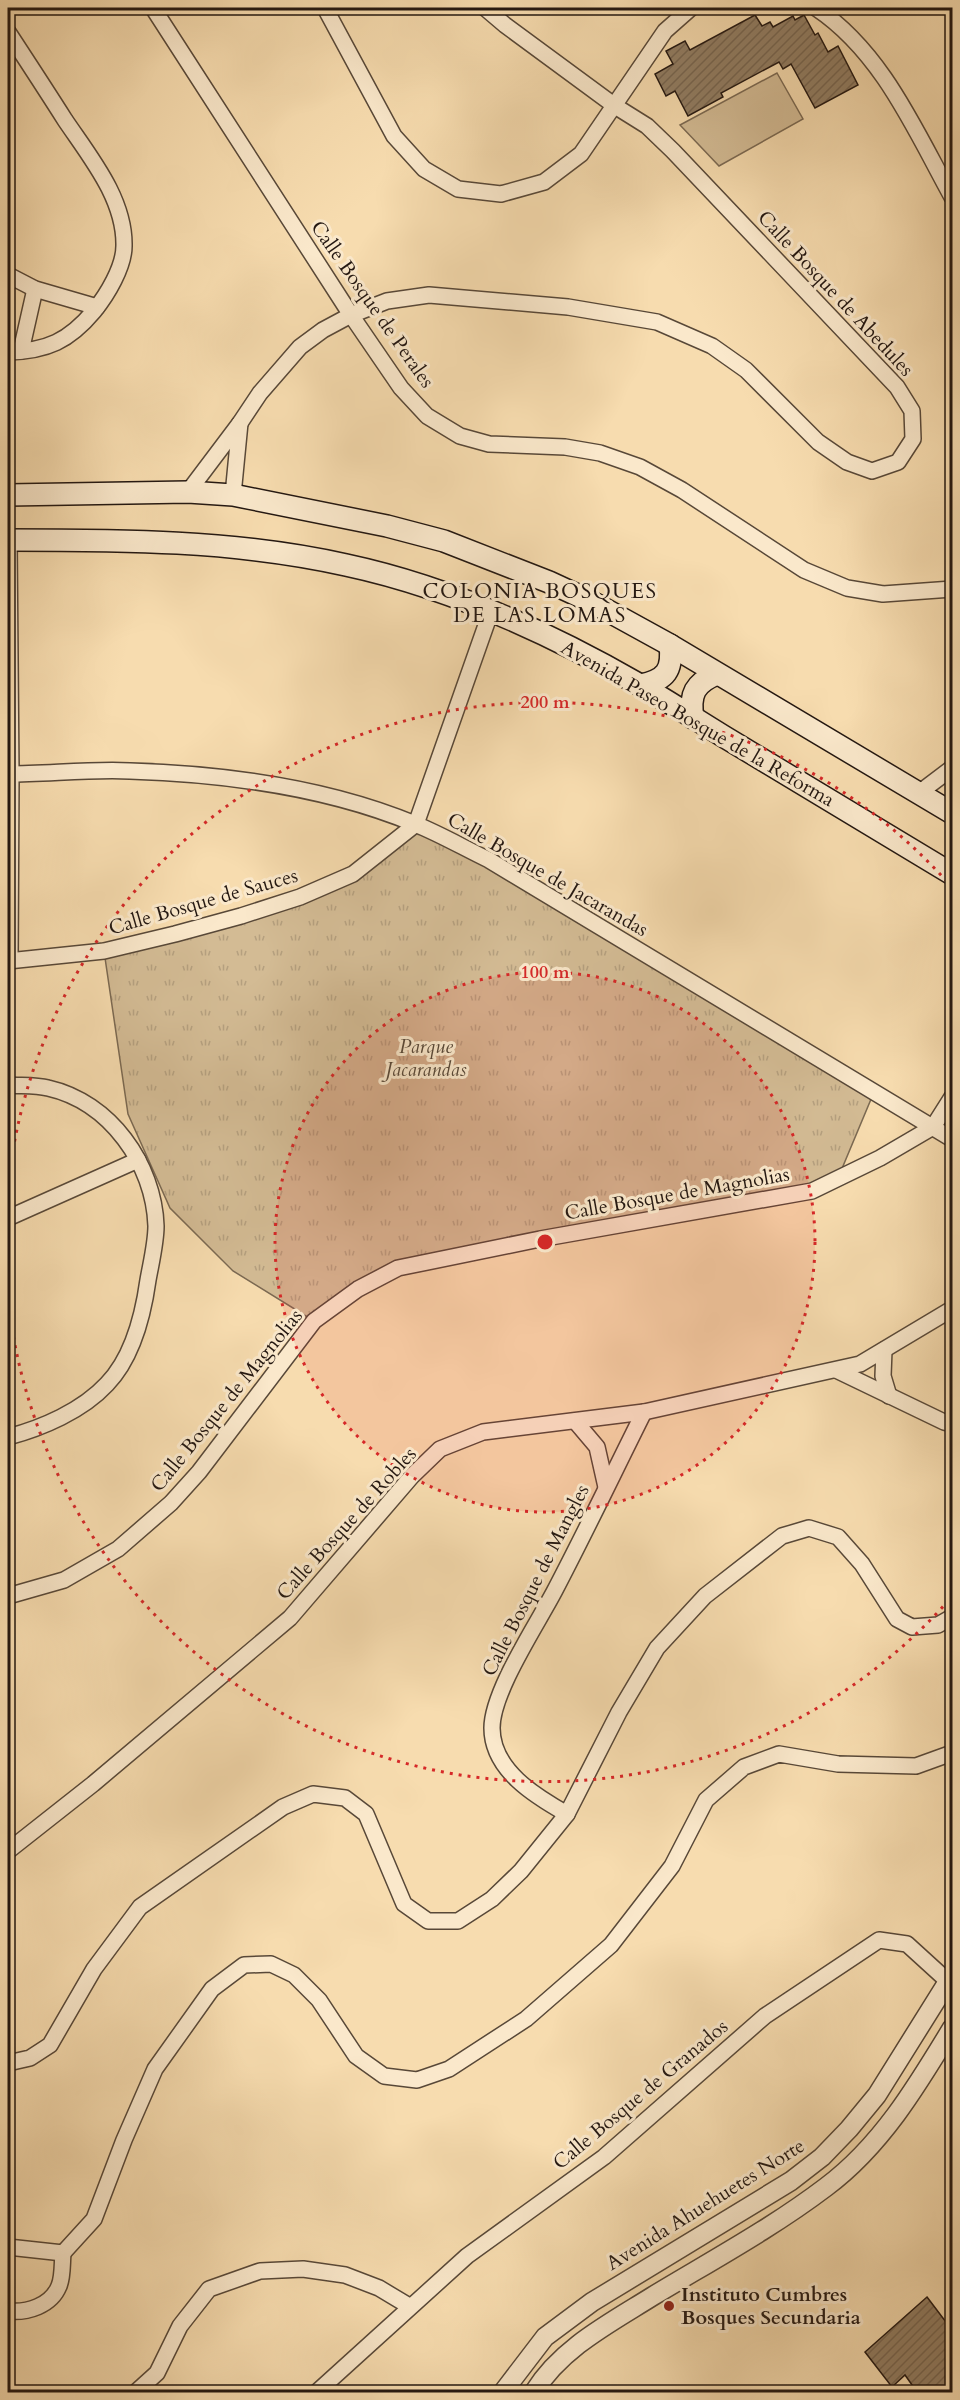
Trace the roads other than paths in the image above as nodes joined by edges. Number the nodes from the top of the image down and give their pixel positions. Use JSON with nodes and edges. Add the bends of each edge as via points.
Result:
{"nodes":[{"id":1,"x":153,"y":8,"type":"edge"},
{"id":2,"x":325,"y":8,"type":"edge"},
{"id":3,"x":485,"y":8,"type":"edge"},
{"id":4,"x":691,"y":8,"type":"edge"},
{"id":5,"x":816,"y":8,"type":"edge"},
{"id":6,"x":8,"y":32,"type":"edge"},
{"id":7,"x":615,"y":106,"type":"junction"},
{"id":8,"x":952,"y":197,"type":"edge"},
{"id":9,"x":8,"y":275,"type":"edge"},
{"id":10,"x":35,"y":289,"type":"junction"},
{"id":11,"x":97,"y":307,"type":"junction"},
{"id":12,"x":351,"y":315,"type":"junction"},
{"id":13,"x":14,"y":351,"type":"edge"},
{"id":14,"x":240,"y":423,"type":"junction"},
{"id":15,"x":188,"y":492,"type":"junction"},
{"id":16,"x":8,"y":495,"type":"edge"},
{"id":17,"x":233,"y":495,"type":"junction"},
{"id":18,"x":8,"y":540,"type":"edge"},
{"id":19,"x":952,"y":589,"type":"edge"},
{"id":20,"x":491,"y":611,"type":"junction"},
{"id":21,"x":670,"y":645,"type":"junction"},
{"id":22,"x":717,"y":674,"type":"junction"},
{"id":23,"x":641,"y":685,"type":"junction"},
{"id":24,"x":693,"y":718,"type":"junction"},
{"id":25,"x":952,"y":768,"type":"edge"},
{"id":26,"x":9,"y":774,"type":"edge"},
{"id":27,"x":918,"y":793,"type":"junction"},
{"id":28,"x":952,"y":813,"type":"edge"},
{"id":29,"x":416,"y":824,"type":"junction"},
{"id":30,"x":952,"y":874,"type":"edge"},
{"id":31,"x":9,"y":961,"type":"edge"},
{"id":32,"x":8,"y":1086,"type":"edge"},
{"id":33,"x":952,"y":1097,"type":"edge"},
{"id":34,"x":933,"y":1127,"type":"junction"},
{"id":35,"x":952,"y":1139,"type":"edge"},
{"id":36,"x":138,"y":1160,"type":"junction"},
{"id":37,"x":8,"y":1218,"type":"edge"},
{"id":38,"x":952,"y":1309,"type":"edge"},
{"id":39,"x":884,"y":1350,"type":"junction"},
{"id":40,"x":836,"y":1370,"type":"junction"},
{"id":41,"x":890,"y":1396,"type":"junction"},
{"id":42,"x":644,"y":1412,"type":"junction"},
{"id":43,"x":575,"y":1421,"type":"junction"},
{"id":44,"x":952,"y":1424,"type":"edge"},
{"id":45,"x":8,"y":1437,"type":"edge"},
{"id":46,"x":606,"y":1487,"type":"junction"},
{"id":47,"x":8,"y":1596,"type":"edge"},
{"id":48,"x":952,"y":1617,"type":"edge"},
{"id":49,"x":952,"y":1754,"type":"edge"},
{"id":50,"x":567,"y":1814,"type":"junction"},
{"id":51,"x":8,"y":1851,"type":"edge"},
{"id":52,"x":951,"y":1980,"type":"edge"},
{"id":53,"x":952,"y":2028,"type":"edge"},
{"id":54,"x":8,"y":2062,"type":"edge"},
{"id":55,"x":8,"y":2247,"type":"edge"},
{"id":56,"x":63,"y":2253,"type":"junction"},
{"id":57,"x":409,"y":2306,"type":"junction"},
{"id":58,"x":8,"y":2311,"type":"edge"},
{"id":59,"x":136,"y":2392,"type":"edge"},
{"id":60,"x":317,"y":2392,"type":"edge"},
{"id":61,"x":503,"y":2392,"type":"edge"},
{"id":62,"x":534,"y":2392,"type":"edge"}],
"edges":[{"from":1,"to":12,"type":"street","name":"Calle Bosque de Perales"},
{"from":2,"to":7,"type":"street","via":[[394,136],[424,169],[458,189],[501,194],[544,182],[581,154]]},
{"from":3,"to":7,"type":"street","name":"Calle Bosque de Abedules"},
{"from":4,"to":7,"type":"street","via":[[665,31]]},
{"from":5,"to":8,"type":"street","via":[[858,41],[892,88]]},
{"from":6,"to":11,"type":"street","via":[[104,178],[120,213],[124,247],[114,281]]},
{"from":7,"to":12,"type":"street","name":"Calle Bosque de Abedules","via":[[647,126],[673,151],[897,387],[912,411],[913,439],[898,462],[873,471],[847,462],[818,442],[746,370],[712,346],[657,322],[568,307],[429,295],[387,301]]},
{"from":9,"to":10,"type":"street"},
{"from":10,"to":11,"type":"street"},
{"from":10,"to":13,"type":"street"},
{"from":11,"to":13,"type":"street","via":[[78,330],[55,345]]},
{"from":12,"to":14,"type":"street","name":"Calle Bosque de Abedules","via":[[300,347],[271,378]]},
{"from":12,"to":19,"type":"street","name":"Calle Bosque de Perales","via":[[401,388],[427,416],[460,436],[489,444],[564,447],[600,453],[640,467],[804,570],[847,588],[883,594]]},
{"from":14,"to":15,"type":"street","name":"Calle Bosque de Abedules"},
{"from":14,"to":17,"type":"street","name":"Calle Bosque de Abedules"},
{"from":15,"to":16,"type":"main road"},
{"from":15,"to":17,"type":"main road"},
{"from":17,"to":21,"type":"main road","via":[[444,541],[549,582]]},
{"from":18,"to":20,"type":"main road","name":"Avenida Paseo Bosque de la Reforma","via":[[147,541],[252,549],[345,564],[424,586]]},
{"from":18,"to":26,"type":"street"},
{"from":20,"to":23,"type":"main road","name":"Avenida Paseo Bosque de la Reforma"},
{"from":20,"to":29,"type":"street"},
{"from":21,"to":22,"type":"main road"},
{"from":21,"to":23,"type":"main road","via":[[672,659],[666,673],[655,682]]},
{"from":22,"to":24,"type":"main road","via":[[694,690],[690,704]]},
{"from":22,"to":27,"type":"main road"},
{"from":23,"to":24,"type":"main road","name":"Avenida Paseo Bosque de la Reforma"},
{"from":24,"to":30,"type":"main road","name":"Avenida Paseo Bosque de la Reforma"},
{"from":25,"to":27,"type":"street"},
{"from":26,"to":29,"type":"street","name":"Calle Bosque de Jacarandas","via":[[129,771],[232,779],[301,789]]},
{"from":26,"to":31,"type":"street"},
{"from":27,"to":28,"type":"main road"},
{"from":29,"to":31,"type":"street","name":"Calle Bosque de Sauces","via":[[352,874],[300,897],[104,951]]},
{"from":29,"to":34,"type":"street","name":"Calle Bosque de Jacarandas","via":[[489,860]]},
{"from":32,"to":36,"type":"street","via":[[48,1088],[84,1101],[114,1125]]},
{"from":33,"to":34,"type":"street","name":"Calle Bosque de Magnolias"},
{"from":34,"to":35,"type":"street","name":"Calle Bosque de Jacarandas"},
{"from":34,"to":47,"type":"street","name":"Calle Bosque de Magnolias","via":[[812,1191],[398,1268],[358,1289],[314,1321],[199,1472],[118,1550],[64,1581]]},
{"from":36,"to":37,"type":"street"},
{"from":36,"to":45,"type":"street","via":[[152,1193],[156,1227],[144,1306],[131,1348],[108,1384],[78,1408]]},
{"from":38,"to":39,"type":"street","name":"Calle Bosque de Robles"},
{"from":39,"to":40,"type":"street","name":"Calle Bosque de Robles","via":[[860,1364]]},
{"from":39,"to":41,"type":"street","via":[[883,1376]]},
{"from":40,"to":41,"type":"street"},
{"from":40,"to":42,"type":"street","name":"Calle Bosque de Robles"},
{"from":41,"to":44,"type":"street"},
{"from":42,"to":43,"type":"street","name":"Calle Bosque de Robles"},
{"from":42,"to":46,"type":"street","name":"Calle Bosque de Mangles"},
{"from":43,"to":46,"type":"street","via":[[597,1447]]},
{"from":43,"to":51,"type":"street","name":"Calle Bosque de Robles","via":[[483,1432],[440,1449],[412,1476],[290,1618]]},
{"from":46,"to":50,"type":"street","name":"Calle Bosque de Mangles","via":[[501,1690],[492,1728],[497,1753],[515,1779],[537,1798]]},
{"from":48,"to":50,"type":"street","via":[[938,1625],[912,1627],[897,1619],[862,1564],[838,1537],[809,1528],[782,1536],[705,1596],[657,1648]]},
{"from":49,"to":56,"type":"street","via":[[916,1766],[838,1764],[779,1754],[744,1767],[706,1800],[672,1866],[610,1945],[526,2019],[449,2069],[417,2080],[384,2076],[356,2056],[319,2000],[294,1975],[271,1964],[244,1965],[212,1989],[156,2069],[94,2219]]},
{"from":50,"to":54,"type":"street","via":[[521,1871],[492,1899],[458,1921],[428,1921],[404,1904],[366,1814],[345,1797],[313,1794],[283,1807],[140,1907],[94,1969],[50,2044],[30,2058]]},
{"from":52,"to":57,"type":"street","name":"Calle Bosque de Granados","via":[[907,1944],[879,1940],[765,2016],[604,2157],[467,2256]]},
{"from":52,"to":61,"type":"street","name":"Avenida Ahuehuetes Norte","via":[[877,2094],[822,2157],[791,2181],[582,2309],[544,2337]]},
{"from":53,"to":62,"type":"street","via":[[912,2094],[872,2145],[828,2186],[605,2325],[564,2356]]},
{"from":55,"to":56,"type":"street"},
{"from":56,"to":58,"type":"street","via":[[59,2287],[42,2306],[20,2313]]},
{"from":57,"to":59,"type":"street","via":[[345,2275],[303,2268],[260,2271],[209,2289],[180,2326],[157,2373]]},
{"from":57,"to":60,"type":"street","name":"Calle Bosque de Granados"}]}
